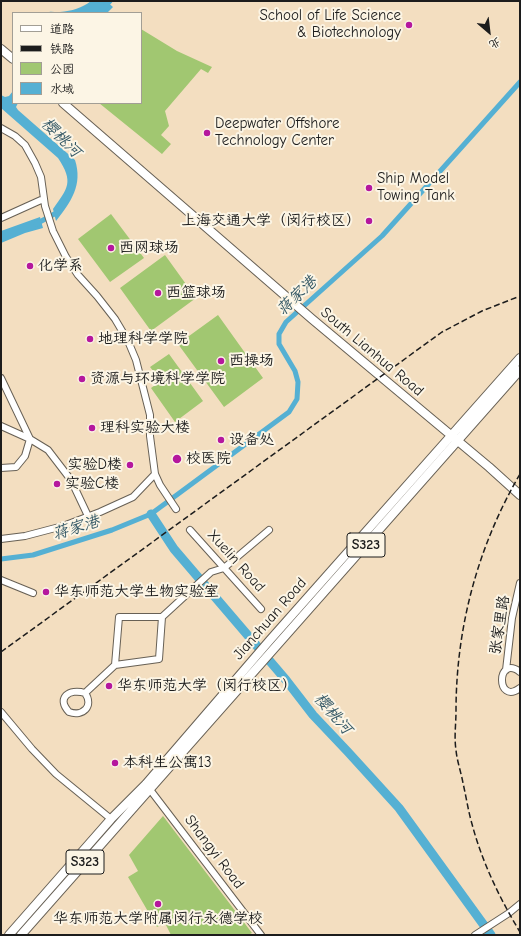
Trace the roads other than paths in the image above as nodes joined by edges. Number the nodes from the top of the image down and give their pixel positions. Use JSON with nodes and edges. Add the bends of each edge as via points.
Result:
{"nodes":[{"id":1,"x":1,"y":49,"type":"edge"},
{"id":2,"x":12,"y":58,"type":"edge"},
{"id":3,"x":64,"y":104,"type":"edge"},
{"id":4,"x":1,"y":128,"type":"edge"},
{"id":5,"x":41,"y":200,"type":"dead end"},
{"id":6,"x":1,"y":218,"type":"edge"},
{"id":7,"x":520,"y":358,"type":"edge"},
{"id":8,"x":520,"y":370,"type":"edge"},
{"id":9,"x":1,"y":378,"type":"edge"},
{"id":10,"x":1,"y":426,"type":"edge"},
{"id":11,"x":30,"y":439,"type":"junction"},
{"id":12,"x":454,"y":439,"type":"junction"},
{"id":13,"x":1,"y":468,"type":"edge"},
{"id":14,"x":155,"y":474,"type":"junction"},
{"id":15,"x":520,"y":495,"type":"edge"},
{"id":16,"x":176,"y":509,"type":"dead end"},
{"id":17,"x":88,"y":516,"type":"junction"},
{"id":18,"x":190,"y":530,"type":"dead end"},
{"id":19,"x":269,"y":530,"type":"dead end"},
{"id":20,"x":1,"y":539,"type":"edge"},
{"id":21,"x":224,"y":568,"type":"junction"},
{"id":22,"x":1,"y":580,"type":"edge"},
{"id":23,"x":520,"y":583,"type":"edge"},
{"id":24,"x":33,"y":594,"type":"dead end"},
{"id":25,"x":261,"y":608,"type":"dead end"},
{"id":26,"x":162,"y":617,"type":"junction"},
{"id":27,"x":115,"y":665,"type":"junction"},
{"id":28,"x":506,"y":670,"type":"junction"},
{"id":29,"x":520,"y":672,"type":"edge"},
{"id":30,"x":520,"y":688,"type":"edge"},
{"id":31,"x":85,"y":693,"type":"junction"},
{"id":32,"x":1,"y":712,"type":"edge"},
{"id":33,"x":148,"y":787,"type":"junction"},
{"id":34,"x":112,"y":819,"type":"junction"},
{"id":35,"x":520,"y":904,"type":"edge"},
{"id":36,"x":9,"y":935,"type":"edge"},
{"id":37,"x":21,"y":935,"type":"edge"},
{"id":38,"x":261,"y":935,"type":"edge"},
{"id":39,"x":475,"y":935,"type":"edge"}],
"edges":[{"from":1,"to":2,"type":"main road"},
{"from":3,"to":12,"type":"main road","name":"South Lianhua Road"},
{"from":4,"to":14,"type":"street","via":[[16,136],[25,145],[41,177],[45,206],[66,257],[115,319],[128,341],[136,360],[148,409]]},
{"from":5,"to":6,"type":"street"},
{"from":7,"to":12,"type":"main road","name":"Jianchuan Road"},
{"from":8,"to":12,"type":"main road","name":"Jianchuan Road","number":"S323"},
{"from":9,"to":11,"type":"street"},
{"from":10,"to":11,"type":"street"},
{"from":11,"to":13,"type":"street","via":[[26,456],[16,467]]},
{"from":11,"to":17,"type":"street","via":[[48,450],[71,480]]},
{"from":12,"to":15,"type":"main road","name":"South Lianhua Road"},
{"from":12,"to":33,"type":"main road","name":"Jianchuan Road","number":"S323","via":[[275,648]]},
{"from":12,"to":33,"type":"main road","name":"Jianchuan Road","via":[[254,658]]},
{"from":14,"to":16,"type":"street"},
{"from":14,"to":17,"type":"street","via":[[133,497]]},
{"from":17,"to":20,"type":"street","via":[[26,536]]},
{"from":18,"to":21,"type":"street","name":"Xuelin Road"},
{"from":19,"to":21,"type":"street"},
{"from":21,"to":25,"type":"street","name":"Xuelin Road"},
{"from":21,"to":26,"type":"street","via":[[210,572]]},
{"from":22,"to":24,"type":"street"},
{"from":23,"to":28,"type":"street","name":"张家里路","via":[[512,618]]},
{"from":26,"to":27,"type":"street","via":[[159,659]]},
{"from":26,"to":27,"type":"street","via":[[119,616]]},
{"from":27,"to":31,"type":"street"},
{"from":28,"to":29,"type":"street"},
{"from":28,"to":30,"type":"street","name":"张家里路","via":[[501,680],[504,687],[510,691]]},
{"from":31,"to":31,"type":"street","via":[[68,693],[64,698],[64,706],[69,712],[84,712],[88,702]]},
{"from":32,"to":34,"type":"street","via":[[56,774]]},
{"from":33,"to":34,"type":"main road","name":"Jianchuan Road"},
{"from":33,"to":37,"type":"main road","name":"Jianchuan Road","number":"S323"},
{"from":33,"to":38,"type":"street","name":"Shangyi Road"},
{"from":34,"to":36,"type":"main road","name":"Jianchuan Road"},
{"from":35,"to":39,"type":"street"}]}
